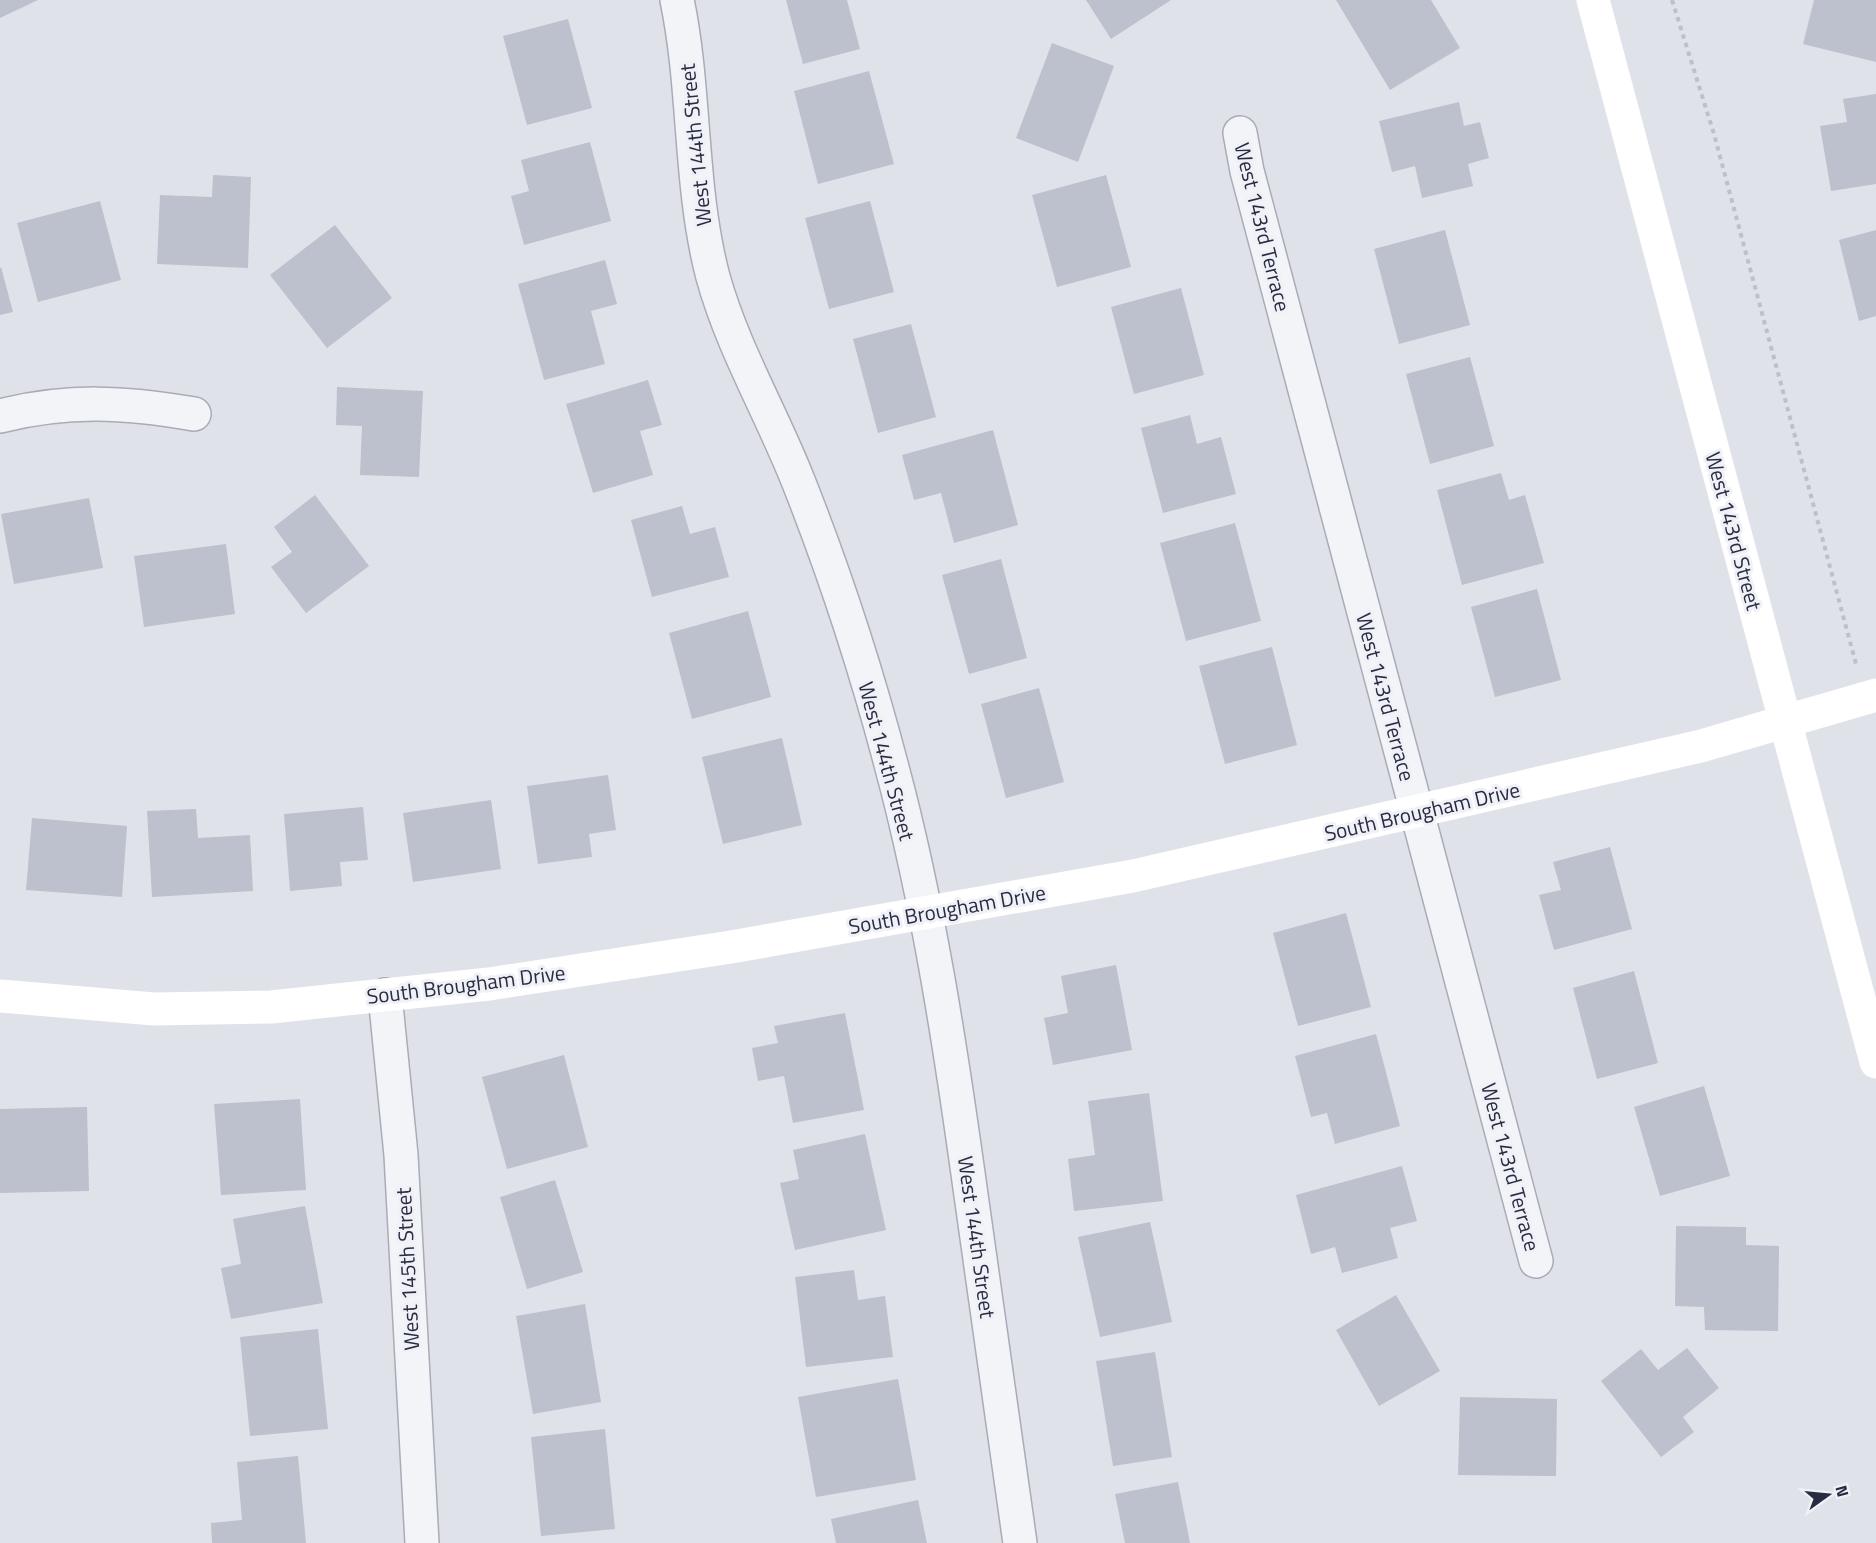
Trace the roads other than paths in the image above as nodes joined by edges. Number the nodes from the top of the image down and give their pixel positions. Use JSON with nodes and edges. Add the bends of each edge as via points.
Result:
{"nodes":[{"id":1,"x":677,"y":0,"type":"edge"},
{"id":2,"x":1593,"y":0,"type":"edge"},
{"id":3,"x":1240,"y":133,"type":"dead end"},
{"id":4,"x":194,"y":414,"type":"dead end"},
{"id":5,"x":0,"y":416,"type":"edge"},
{"id":6,"x":1870,"y":697,"type":"edge"},
{"id":7,"x":1785,"y":722,"type":"junction"},
{"id":8,"x":1416,"y":813,"type":"junction"},
{"id":9,"x":926,"y":914,"type":"junction"},
{"id":10,"x":385,"y":995,"type":"junction"},
{"id":11,"x":0,"y":996,"type":"edge"},
{"id":12,"x":1876,"y":1062,"type":"edge"},
{"id":13,"x":1536,"y":1261,"type":"dead end"},
{"id":14,"x":422,"y":1543,"type":"edge"},
{"id":15,"x":1020,"y":1543,"type":"edge"}],
"edges":[{"from":1,"to":9,"type":"street","name":"West 144th Street","via":[[696,191],[713,275],[732,332],[798,482],[848,621],[891,765]]},
{"from":2,"to":7,"type":"street","name":"West 143rd Street"},
{"from":3,"to":8,"type":"street","name":"West 143rd Terrace"},
{"from":4,"to":5,"type":"street","via":[[141,405],[84,402]]},
{"from":6,"to":7,"type":"street","name":"South Brougham Drive"},
{"from":7,"to":8,"type":"street","name":"South Brougham Drive","via":[[1701,746]]},
{"from":7,"to":12,"type":"street","name":"West 143rd Street"},
{"from":8,"to":9,"type":"street","name":"South Brougham Drive","via":[[1133,876]]},
{"from":8,"to":13,"type":"street","name":"West 143rd Terrace"},
{"from":9,"to":10,"type":"street","name":"South Brougham Drive","via":[[512,980]]},
{"from":9,"to":15,"type":"street","name":"West 144th Street","via":[[945,1009]]},
{"from":10,"to":11,"type":"street","name":"South Brougham Drive","via":[[271,1007],[154,1009]]},
{"from":10,"to":14,"type":"street","name":"West 145th Street","via":[[401,1155]]}]}
